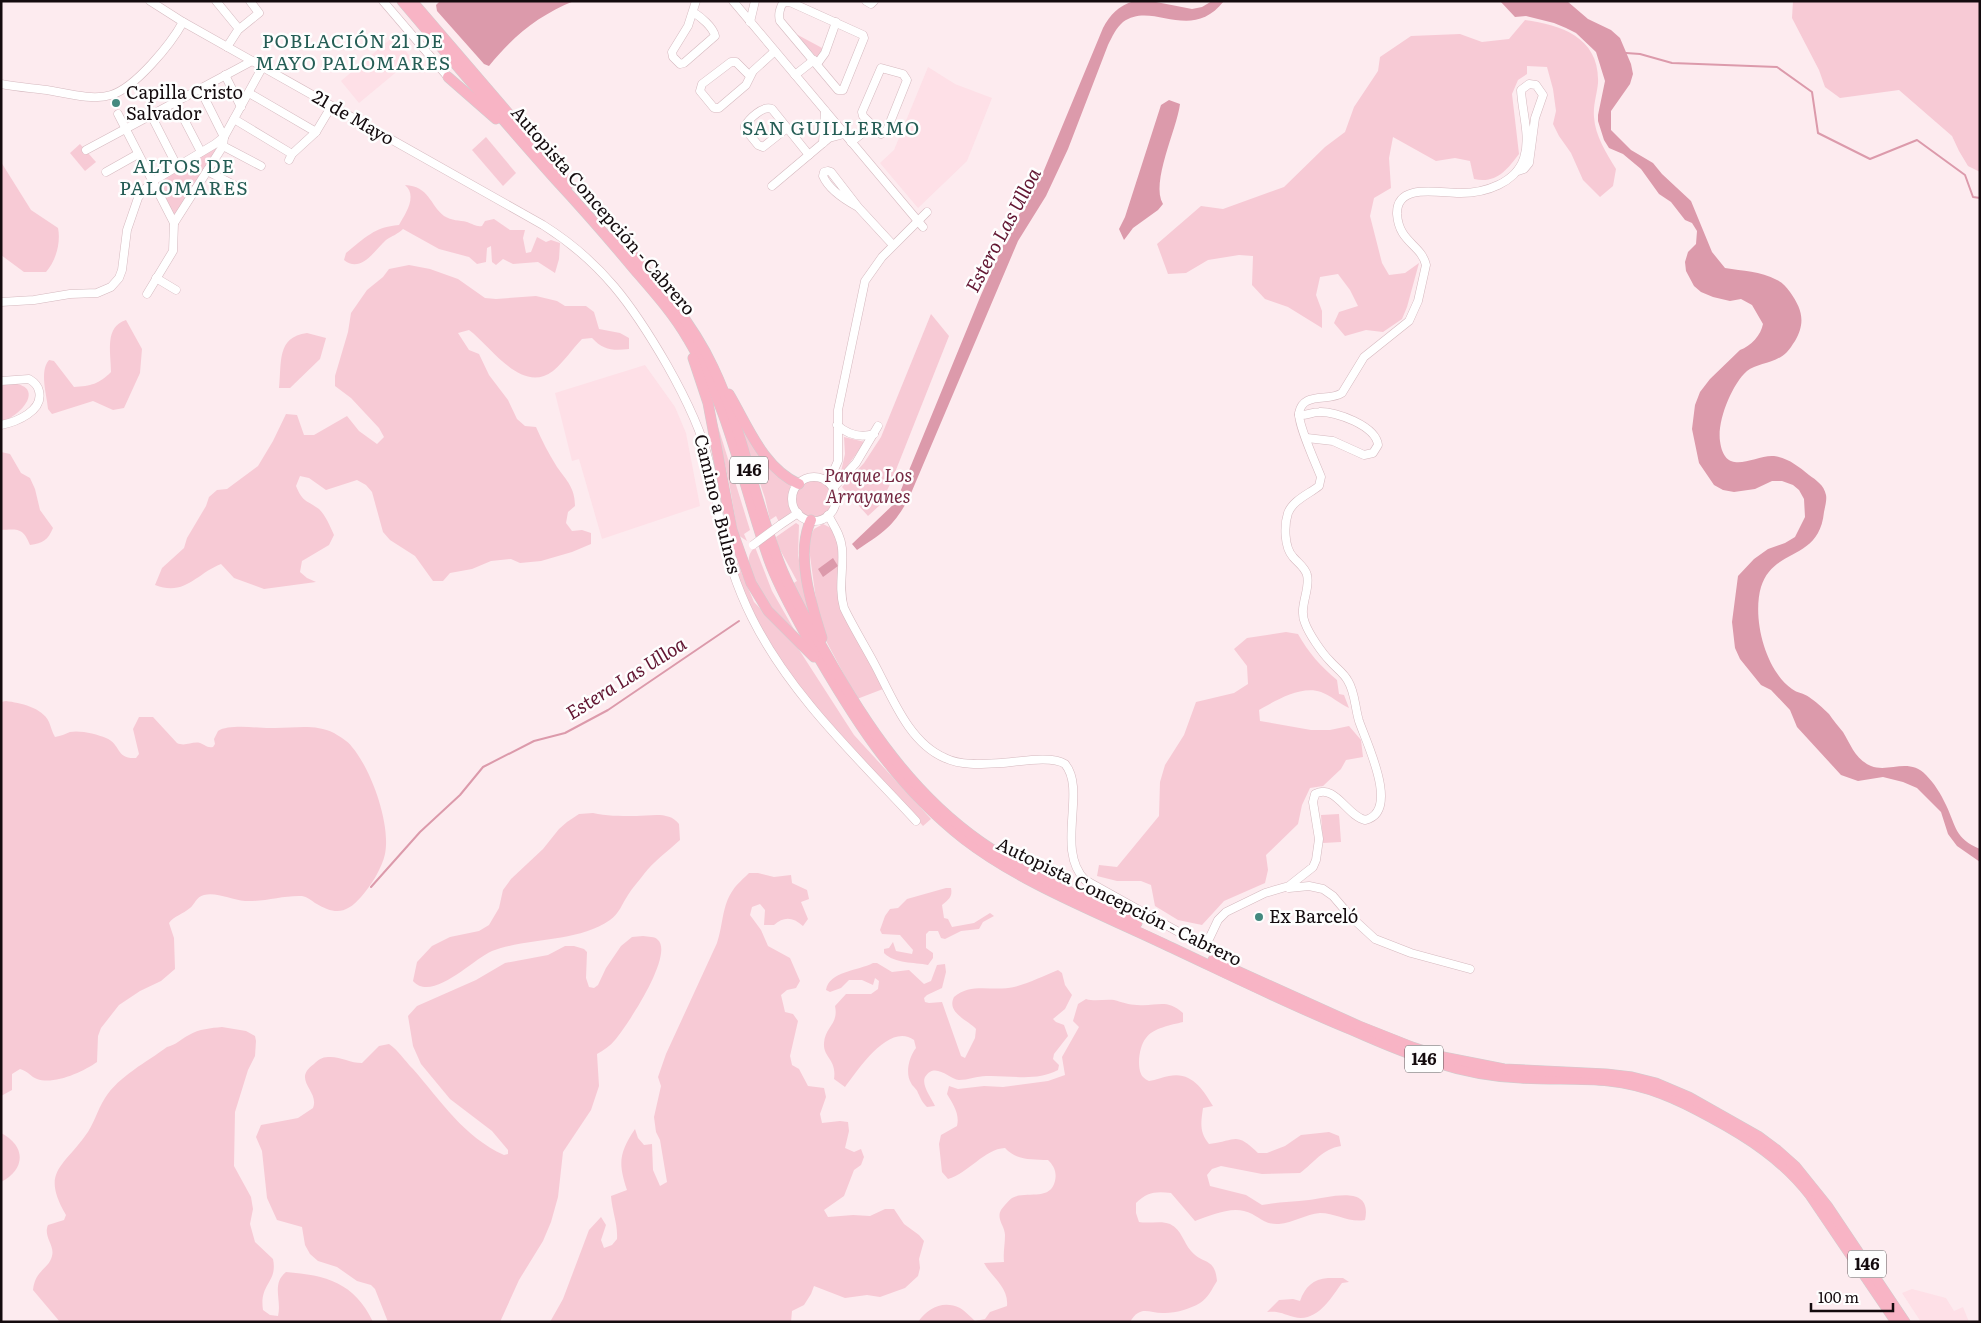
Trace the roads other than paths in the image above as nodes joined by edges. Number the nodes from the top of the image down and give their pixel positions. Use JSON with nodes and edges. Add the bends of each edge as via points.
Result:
{"nodes":[{"id":1,"x":150,"y":1,"type":"edge"},
{"id":2,"x":216,"y":1,"type":"edge"},
{"id":3,"x":250,"y":1,"type":"edge"},
{"id":4,"x":383,"y":1,"type":"edge"},
{"id":5,"x":402,"y":1,"type":"edge"},
{"id":6,"x":412,"y":1,"type":"edge"},
{"id":7,"x":696,"y":1,"type":"edge"},
{"id":8,"x":733,"y":1,"type":"edge"},
{"id":9,"x":755,"y":1,"type":"edge"},
{"id":10,"x":866,"y":1,"type":"edge"},
{"id":11,"x":874,"y":1,"type":"edge"},
{"id":12,"x":693,"y":12,"type":"junction"},
{"id":13,"x":182,"y":22,"type":"junction"},
{"id":14,"x":750,"y":22,"type":"junction"},
{"id":15,"x":836,"y":22,"type":"junction"},
{"id":16,"x":239,"y":28,"type":"junction"},
{"id":17,"x":227,"y":47,"type":"junction"},
{"id":18,"x":775,"y":51,"type":"junction"},
{"id":19,"x":252,"y":61,"type":"junction"},
{"id":20,"x":815,"y":62,"type":"junction"},
{"id":21,"x":263,"y":66,"type":"junction"},
{"id":22,"x":225,"y":75,"type":"junction"},
{"id":23,"x":795,"y":75,"type":"junction"},
{"id":24,"x":750,"y":76,"type":"junction"},
{"id":25,"x":448,"y":77,"type":"joint"},
{"id":26,"x":1,"y":84,"type":"edge"},
{"id":27,"x":200,"y":89,"type":"junction"},
{"id":28,"x":248,"y":93,"type":"junction"},
{"id":29,"x":175,"y":102,"type":"junction"},
{"id":30,"x":331,"y":106,"type":"junction"},
{"id":31,"x":241,"y":107,"type":"junction"},
{"id":32,"x":825,"y":111,"type":"junction"},
{"id":33,"x":118,"y":114,"type":"dead end"},
{"id":34,"x":151,"y":115,"type":"junction"},
{"id":35,"x":234,"y":119,"type":"junction"},
{"id":36,"x":872,"y":126,"type":"junction"},
{"id":37,"x":787,"y":128,"type":"junction"},
{"id":38,"x":125,"y":129,"type":"junction"},
{"id":39,"x":316,"y":132,"type":"junction"},
{"id":40,"x":844,"y":134,"type":"junction"},
{"id":41,"x":224,"y":137,"type":"junction"},
{"id":42,"x":518,"y":137,"type":"junction"},
{"id":43,"x":851,"y":142,"type":"junction"},
{"id":44,"x":823,"y":143,"type":"junction"},
{"id":45,"x":223,"y":146,"type":"junction"},
{"id":46,"x":86,"y":150,"type":"dead end"},
{"id":47,"x":201,"y":152,"type":"junction"},
{"id":48,"x":138,"y":154,"type":"junction"},
{"id":49,"x":809,"y":155,"type":"junction"},
{"id":50,"x":177,"y":166,"type":"junction"},
{"id":51,"x":261,"y":166,"type":"dead end"},
{"id":52,"x":1518,"y":170,"type":"junction"},
{"id":53,"x":206,"y":171,"type":"junction"},
{"id":54,"x":106,"y":172,"type":"dead end"},
{"id":55,"x":453,"y":175,"type":"joint"},
{"id":56,"x":153,"y":181,"type":"junction"},
{"id":57,"x":772,"y":186,"type":"dead end"},
{"id":58,"x":238,"y":187,"type":"dead end"},
{"id":59,"x":858,"y":207,"type":"junction"},
{"id":60,"x":927,"y":212,"type":"dead end"},
{"id":61,"x":174,"y":223,"type":"junction"},
{"id":62,"x":921,"y":224,"type":"junction"},
{"id":63,"x":893,"y":245,"type":"junction"},
{"id":64,"x":156,"y":278,"type":"junction"},
{"id":65,"x":176,"y":290,"type":"dead end"},
{"id":66,"x":147,"y":294,"type":"dead end"},
{"id":67,"x":1,"y":302,"type":"edge"},
{"id":68,"x":671,"y":313,"type":"junction"},
{"id":69,"x":712,"y":366,"type":"junction"},
{"id":70,"x":1,"y":382,"type":"edge"},
{"id":71,"x":1299,"y":415,"type":"junction"},
{"id":72,"x":1,"y":425,"type":"edge"},
{"id":73,"x":837,"y":425,"type":"junction"},
{"id":74,"x":878,"y":426,"type":"dead end"},
{"id":75,"x":874,"y":434,"type":"junction"},
{"id":76,"x":1307,"y":438,"type":"junction"},
{"id":77,"x":825,"y":480,"type":"junction"},
{"id":78,"x":799,"y":484,"type":"junction"},
{"id":79,"x":833,"y":488,"type":"junction"},
{"id":80,"x":798,"y":513,"type":"junction"},
{"id":81,"x":828,"y":515,"type":"junction"},
{"id":82,"x":811,"y":520,"type":"junction"},
{"id":83,"x":740,"y":554,"type":"junction"},
{"id":84,"x":729,"y":558,"type":"junction"},
{"id":85,"x":827,"y":656,"type":"junction"},
{"id":86,"x":824,"y":668,"type":"junction"},
{"id":87,"x":916,"y":821,"type":"dead end"},
{"id":88,"x":1304,"y":874,"type":"junction"},
{"id":89,"x":1318,"y":887,"type":"junction"},
{"id":90,"x":1285,"y":888,"type":"junction"},
{"id":91,"x":1470,"y":969,"type":"dead end"},
{"id":92,"x":1896,"y":1322,"type":"edge"},
{"id":93,"x":1905,"y":1322,"type":"edge"}],
"edges":[{"from":1,"to":13,"type":"street","name":"21 de Mayo"},
{"from":2,"to":16,"type":"street"},
{"from":3,"to":16,"type":"street","via":[[259,13]]},
{"from":4,"to":25,"type":"street"},
{"from":5,"to":42,"type":"highway","name":"Autopista Concepción - Cabrero","number":"146"},
{"from":6,"to":69,"type":"highway","name":"Autopista Concepción - Cabrero","number":"146","via":[[670,299]]},
{"from":7,"to":12,"type":"street"},
{"from":8,"to":14,"type":"street"},
{"from":9,"to":14,"type":"street"},
{"from":10,"to":11,"type":"street","via":[[871,4]]},
{"from":12,"to":12,"type":"street","via":[[672,52],[680,64],[715,36]]},
{"from":13,"to":17,"type":"street","name":"21 de Mayo"},
{"from":13,"to":26,"type":"street","via":[[162,53],[112,95],[94,96]]},
{"from":14,"to":18,"type":"street"},
{"from":15,"to":20,"type":"street","via":[[825,53]]},
{"from":15,"to":20,"type":"street","via":[[790,2],[782,5],[780,21]]},
{"from":15,"to":20,"type":"street","via":[[864,36],[844,89],[838,90]]},
{"from":16,"to":17,"type":"street"},
{"from":17,"to":19,"type":"street","name":"21 de Mayo"},
{"from":18,"to":23,"type":"street"},
{"from":18,"to":24,"type":"street"},
{"from":19,"to":21,"type":"street","name":"21 de Mayo"},
{"from":19,"to":22,"type":"street"},
{"from":20,"to":23,"type":"street"},
{"from":21,"to":28,"type":"street"},
{"from":21,"to":30,"type":"street","name":"21 de Mayo"},
{"from":22,"to":27,"type":"street"},
{"from":22,"to":31,"type":"street"},
{"from":23,"to":32,"type":"street"},
{"from":24,"to":24,"type":"street","via":[[746,85],[719,108],[714,108],[700,91],[702,84],[730,62],[736,62]]},
{"from":25,"to":42,"type":"highway"},
{"from":27,"to":29,"type":"street"},
{"from":27,"to":41,"type":"street"},
{"from":28,"to":31,"type":"street"},
{"from":28,"to":39,"type":"street"},
{"from":29,"to":34,"type":"street"},
{"from":29,"to":47,"type":"street"},
{"from":30,"to":39,"type":"street"},
{"from":30,"to":55,"type":"street","name":"21 de Mayo"},
{"from":31,"to":35,"type":"street"},
{"from":32,"to":40,"type":"street"},
{"from":32,"to":44,"type":"street"},
{"from":33,"to":38,"type":"street"},
{"from":34,"to":38,"type":"street"},
{"from":34,"to":50,"type":"street"},
{"from":35,"to":39,"type":"street","via":[[291,157]]},
{"from":35,"to":41,"type":"street"},
{"from":36,"to":36,"type":"street","via":[[880,134],[886,132],[907,82],[903,74],[884,68],[880,70],[862,110]]},
{"from":36,"to":43,"type":"street"},
{"from":37,"to":37,"type":"street","via":[[769,107],[745,126],[763,147]]},
{"from":37,"to":49,"type":"street"},
{"from":38,"to":46,"type":"street"},
{"from":38,"to":48,"type":"street"},
{"from":40,"to":43,"type":"street"},
{"from":40,"to":44,"type":"street"},
{"from":41,"to":45,"type":"street"},
{"from":41,"to":47,"type":"street"},
{"from":42,"to":68,"type":"highway","name":"Autopista Concepción - Cabrero","number":"146"},
{"from":43,"to":62,"type":"street"},
{"from":44,"to":49,"type":"street"},
{"from":45,"to":51,"type":"street"},
{"from":45,"to":53,"type":"street"},
{"from":47,"to":50,"type":"street"},
{"from":48,"to":54,"type":"street"},
{"from":48,"to":56,"type":"street"},
{"from":49,"to":57,"type":"street"},
{"from":50,"to":56,"type":"street"},
{"from":52,"to":52,"type":"street","via":[[1527,140],[1521,90],[1529,84],[1536,85],[1543,95],[1533,128],[1532,153],[1529,163]]},
{"from":52,"to":71,"type":"street","via":[[1506,182],[1491,188],[1461,193],[1421,191],[1401,200],[1397,211],[1399,226],[1426,265],[1413,315],[1364,357],[1342,394],[1310,399],[1300,408]]},
{"from":53,"to":58,"type":"street"},
{"from":53,"to":61,"type":"street"},
{"from":55,"to":84,"type":"street","name":"Camino a Bulnes","via":[[573,244],[602,271],[631,306],[673,375],[701,436],[713,477]]},
{"from":56,"to":61,"type":"street"},
{"from":56,"to":67,"type":"street","via":[[138,198],[125,238],[122,270],[111,287],[97,293]]},
{"from":59,"to":59,"type":"street","via":[[839,196],[824,180],[824,172],[831,172]]},
{"from":59,"to":63,"type":"street"},
{"from":60,"to":62,"type":"street"},
{"from":61,"to":64,"type":"street","via":[[173,251]]},
{"from":62,"to":63,"type":"street"},
{"from":63,"to":73,"type":"street","via":[[873,267],[863,286]]},
{"from":64,"to":65,"type":"street"},
{"from":64,"to":66,"type":"street"},
{"from":68,"to":83,"type":"highway","via":[[691,352],[708,402],[732,530]]},
{"from":68,"to":86,"type":"highway","name":"Autopista Concepción - Cabrero","number":"146","via":[[710,379],[774,575]]},
{"from":69,"to":78,"type":"highway","via":[[767,459],[780,473]]},
{"from":69,"to":85,"type":"highway","name":"Autopista Concepción - Cabrero","number":"146","via":[[729,407],[783,572]]},
{"from":70,"to":72,"type":"street","via":[[29,380],[37,386],[40,395],[38,403],[28,414]]},
{"from":71,"to":76,"type":"street"},
{"from":71,"to":76,"type":"street","via":[[1321,412],[1354,420],[1364,425],[1378,445],[1373,453],[1364,454],[1333,441]]},
{"from":73,"to":75,"type":"street","via":[[852,435]]},
{"from":73,"to":77,"type":"street","via":[[838,460]]},
{"from":74,"to":75,"type":"street"},
{"from":75,"to":79,"type":"street","via":[[856,463]]},
{"from":76,"to":88,"type":"street","via":[[1321,482],[1288,512],[1286,542],[1289,552],[1307,574],[1303,611],[1305,624],[1330,662],[1349,682],[1381,786],[1379,809],[1365,820],[1358,818],[1331,794],[1315,794],[1313,802],[1319,846],[1315,863]]},
{"from":77,"to":78,"type":"street","via":[[811,478]]},
{"from":77,"to":79,"type":"street"},
{"from":78,"to":80,"type":"street","via":[[793,498]]},
{"from":79,"to":81,"type":"street","via":[[835,504]]},
{"from":80,"to":82,"type":"street"},
{"from":80,"to":83,"type":"street","bridge":true},
{"from":81,"to":82,"type":"street"},
{"from":81,"to":90,"type":"street","via":[[842,548],[842,601],[847,614],[917,736],[944,758],[973,764],[1052,760],[1065,764],[1072,777],[1072,855],[1076,869],[1085,880],[1200,942],[1209,939],[1214,925],[1226,912]]},
{"from":82,"to":85,"type":"highway","via":[[804,544],[807,579]]},
{"from":83,"to":84,"type":"street"},
{"from":83,"to":86,"type":"highway","via":[[763,605]]},
{"from":84,"to":87,"type":"street","name":"Camino a Bulnes","via":[[752,618],[786,674]]},
{"from":85,"to":93,"type":"highway","name":"Autopista Concepción - Cabrero","number":"146","via":[[870,728],[916,784],[969,833],[1025,869],[1203,955],[1412,1047],[1489,1066],[1606,1074],[1644,1080],[1689,1097],[1758,1136],[1786,1157],[1809,1182]]},
{"from":86,"to":92,"type":"highway","name":"Autopista Concepción - Cabrero","number":"146","via":[[870,742],[926,806],[974,846],[1028,879],[1267,992],[1409,1054],[1486,1074],[1609,1081],[1641,1087],[1683,1102],[1748,1138],[1777,1160],[1802,1186]]},
{"from":88,"to":89,"type":"street"},
{"from":88,"to":90,"type":"street"},
{"from":89,"to":90,"type":"street"},
{"from":89,"to":91,"type":"street","via":[[1333,896],[1375,938],[1411,953]]}]}
